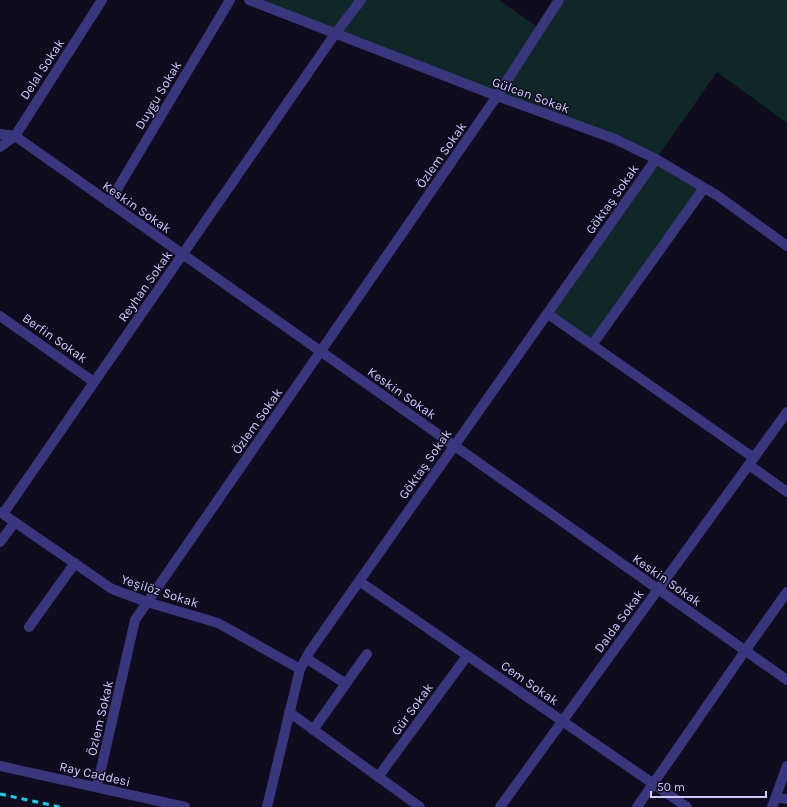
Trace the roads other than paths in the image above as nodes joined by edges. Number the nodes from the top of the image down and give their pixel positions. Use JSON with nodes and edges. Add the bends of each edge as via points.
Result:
{"nodes":[{"id":1,"x":102,"y":0,"type":"edge"},
{"id":2,"x":230,"y":0,"type":"edge"},
{"id":3,"x":249,"y":0,"type":"edge"},
{"id":4,"x":361,"y":0,"type":"edge"},
{"id":5,"x":559,"y":0,"type":"edge"},
{"id":6,"x":335,"y":34,"type":"junction"},
{"id":7,"x":497,"y":96,"type":"junction"},
{"id":8,"x":0,"y":134,"type":"edge"},
{"id":9,"x":14,"y":136,"type":"junction"},
{"id":10,"x":0,"y":147,"type":"edge"},
{"id":11,"x":656,"y":159,"type":"junction"},
{"id":12,"x":704,"y":188,"type":"junction"},
{"id":13,"x":109,"y":203,"type":"junction"},
{"id":14,"x":787,"y":246,"type":"edge"},
{"id":15,"x":183,"y":255,"type":"junction"},
{"id":16,"x":548,"y":314,"type":"junction"},
{"id":17,"x":0,"y":316,"type":"edge"},
{"id":18,"x":592,"y":345,"type":"junction"},
{"id":19,"x":321,"y":352,"type":"junction"},
{"id":20,"x":94,"y":382,"type":"junction"},
{"id":21,"x":787,"y":412,"type":"edge"},
{"id":22,"x":454,"y":446,"type":"junction"},
{"id":23,"x":751,"y":461,"type":"junction"},
{"id":24,"x":787,"y":492,"type":"edge"},
{"id":25,"x":2,"y":513,"type":"edge"},
{"id":26,"x":14,"y":522,"type":"junction"},
{"id":27,"x":0,"y":542,"type":"edge"},
{"id":28,"x":75,"y":563,"type":"junction"},
{"id":29,"x":359,"y":581,"type":"junction"},
{"id":30,"x":658,"y":590,"type":"junction"},
{"id":31,"x":787,"y":592,"type":"edge"},
{"id":32,"x":147,"y":602,"type":"junction"},
{"id":33,"x":29,"y":627,"type":"dead end"},
{"id":34,"x":745,"y":651,"type":"junction"},
{"id":35,"x":367,"y":654,"type":"dead end"},
{"id":36,"x":467,"y":656,"type":"junction"},
{"id":37,"x":306,"y":658,"type":"junction"},
{"id":38,"x":300,"y":669,"type":"junction"},
{"id":39,"x":787,"y":680,"type":"edge"},
{"id":40,"x":346,"y":684,"type":"junction"},
{"id":41,"x":289,"y":712,"type":"junction"},
{"id":42,"x":562,"y":721,"type":"junction"},
{"id":43,"x":312,"y":730,"type":"junction"},
{"id":44,"x":0,"y":766,"type":"edge"},
{"id":45,"x":787,"y":766,"type":"edge"},
{"id":46,"x":378,"y":777,"type":"junction"},
{"id":47,"x":653,"y":784,"type":"junction"},
{"id":48,"x":97,"y":788,"type":"junction"},
{"id":49,"x":776,"y":796,"type":"junction"},
{"id":50,"x":787,"y":799,"type":"edge"},
{"id":51,"x":185,"y":807,"type":"edge"},
{"id":52,"x":267,"y":807,"type":"edge"},
{"id":53,"x":420,"y":807,"type":"edge"},
{"id":54,"x":500,"y":807,"type":"edge"},
{"id":55,"x":637,"y":807,"type":"edge"},
{"id":56,"x":687,"y":807,"type":"edge"},
{"id":57,"x":772,"y":807,"type":"edge"}],
"edges":[{"from":1,"to":9,"type":"street","name":"Delal Sokak"},
{"from":2,"to":13,"type":"street","name":"Duygu Sokak"},
{"from":3,"to":6,"type":"street","name":"Gülcan Sokak"},
{"from":4,"to":6,"type":"street","name":"Reyhan Sokak"},
{"from":5,"to":7,"type":"street","name":"Özlem Sokak"},
{"from":6,"to":7,"type":"street","name":"Gülcan Sokak"},
{"from":6,"to":15,"type":"street","name":"Reyhan Sokak"},
{"from":7,"to":11,"type":"street","name":"Gülcan Sokak","via":[[615,139]]},
{"from":7,"to":19,"type":"street","name":"Özlem Sokak"},
{"from":8,"to":9,"type":"street","name":"Keskin Sokak"},
{"from":9,"to":10,"type":"street","name":"Delal Sokak"},
{"from":9,"to":13,"type":"street","name":"Keskin Sokak"},
{"from":11,"to":12,"type":"street","name":"Gülcan Sokak"},
{"from":11,"to":16,"type":"street","name":"Göktaş Sokak"},
{"from":12,"to":14,"type":"street","name":"Gülcan Sokak"},
{"from":12,"to":18,"type":"street"},
{"from":13,"to":15,"type":"street","name":"Keskin Sokak"},
{"from":15,"to":19,"type":"street","name":"Keskin Sokak"},
{"from":15,"to":20,"type":"street","name":"Reyhan Sokak"},
{"from":16,"to":18,"type":"street"},
{"from":16,"to":22,"type":"street","name":"Göktaş Sokak"},
{"from":17,"to":20,"type":"street","name":"Berfin Sokak"},
{"from":18,"to":23,"type":"street"},
{"from":19,"to":22,"type":"street","name":"Keskin Sokak"},
{"from":19,"to":32,"type":"street","name":"Özlem Sokak"},
{"from":20,"to":25,"type":"street","name":"Reyhan Sokak"},
{"from":21,"to":23,"type":"street","name":"Dalda Sokak"},
{"from":22,"to":29,"type":"street","name":"Göktaş Sokak"},
{"from":22,"to":30,"type":"street","name":"Keskin Sokak"},
{"from":23,"to":24,"type":"street"},
{"from":23,"to":30,"type":"street","name":"Dalda Sokak"},
{"from":25,"to":26,"type":"street","name":"Yeşilöz Sokak"},
{"from":26,"to":27,"type":"street"},
{"from":26,"to":28,"type":"street","name":"Yeşilöz Sokak"},
{"from":28,"to":32,"type":"street","name":"Yeşilöz Sokak","via":[[112,589]]},
{"from":28,"to":33,"type":"street"},
{"from":29,"to":36,"type":"street","name":"Cem Sokak"},
{"from":29,"to":37,"type":"street","name":"Göktaş Sokak"},
{"from":30,"to":34,"type":"street","name":"Keskin Sokak"},
{"from":30,"to":42,"type":"street","name":"Dalda Sokak"},
{"from":31,"to":34,"type":"street"},
{"from":32,"to":38,"type":"street","name":"Yeşilöz Sokak","via":[[218,623]]},
{"from":32,"to":48,"type":"street","name":"Özlem Sokak","via":[[135,620]]},
{"from":34,"to":39,"type":"street","name":"Keskin Sokak"},
{"from":34,"to":47,"type":"street"},
{"from":35,"to":40,"type":"street"},
{"from":36,"to":42,"type":"street","name":"Cem Sokak"},
{"from":36,"to":46,"type":"street","name":"Gür Sokak"},
{"from":37,"to":38,"type":"street","name":"Göktaş Sokak"},
{"from":37,"to":40,"type":"street"},
{"from":38,"to":41,"type":"street","name":"Göktaş Sokak"},
{"from":40,"to":43,"type":"street"},
{"from":41,"to":43,"type":"street"},
{"from":41,"to":52,"type":"street","name":"Göktaş Sokak"},
{"from":42,"to":47,"type":"street","name":"Cem Sokak"},
{"from":42,"to":54,"type":"street","name":"Dalda Sokak"},
{"from":43,"to":46,"type":"street"},
{"from":44,"to":48,"type":"street","name":"Ray Caddesi"},
{"from":45,"to":49,"type":"street"},
{"from":46,"to":53,"type":"street"},
{"from":47,"to":55,"type":"street"},
{"from":47,"to":56,"type":"street","name":"Cem Sokak"},
{"from":48,"to":51,"type":"street","name":"Ray Caddesi"},
{"from":49,"to":50,"type":"street"},
{"from":49,"to":57,"type":"street"}]}
